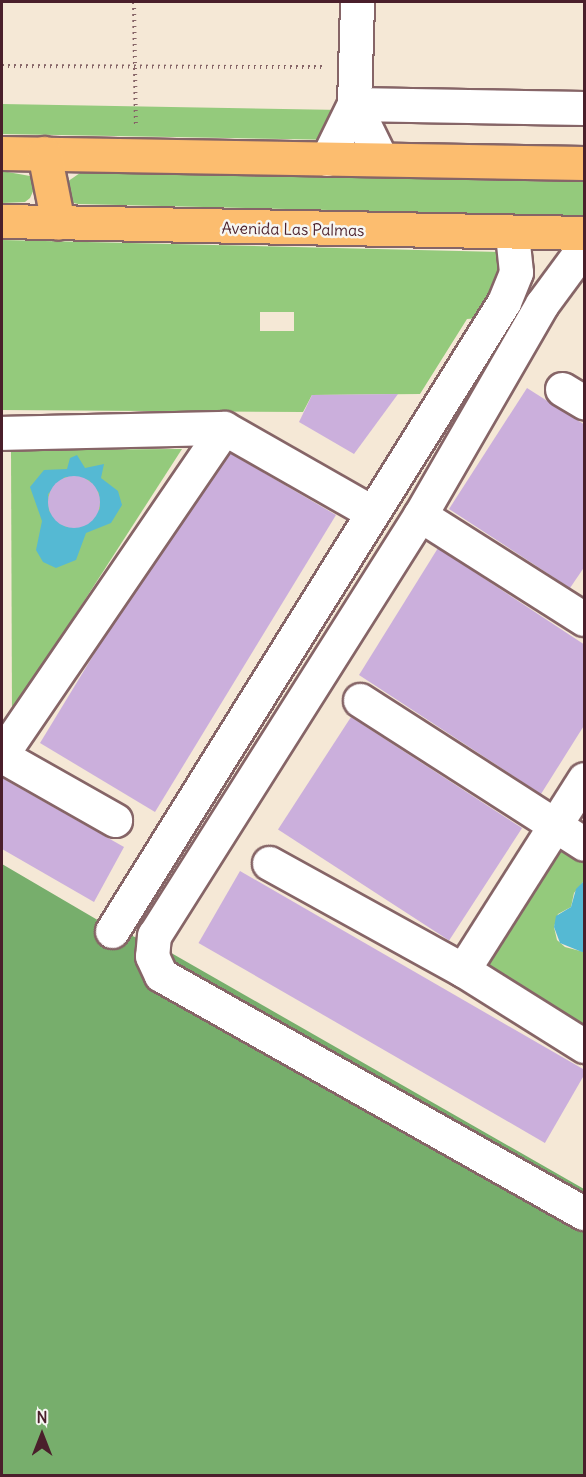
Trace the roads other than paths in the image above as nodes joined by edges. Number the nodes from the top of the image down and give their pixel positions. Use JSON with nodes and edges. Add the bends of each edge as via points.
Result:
{"nodes":[{"id":1,"x":357,"y":2,"type":"edge"},
{"id":2,"x":354,"y":104,"type":"junction"},
{"id":3,"x":585,"y":108,"type":"edge"},
{"id":4,"x":2,"y":153,"type":"edge"},
{"id":5,"x":44,"y":153,"type":"junction"},
{"id":6,"x":327,"y":159,"type":"junction"},
{"id":7,"x":381,"y":159,"type":"junction"},
{"id":8,"x":585,"y":163,"type":"edge"},
{"id":9,"x":2,"y":221,"type":"edge"},
{"id":10,"x":58,"y":223,"type":"junction"},
{"id":11,"x":512,"y":233,"type":"junction"},
{"id":12,"x":585,"y":233,"type":"edge"},
{"id":13,"x":585,"y":247,"type":"edge"},
{"id":14,"x":224,"y":428,"type":"junction"},
{"id":15,"x":2,"y":433,"type":"edge"},
{"id":16,"x":371,"y":512,"type":"junction"},
{"id":17,"x":420,"y":515,"type":"junction"},
{"id":18,"x":582,"y":613,"type":"edge"},
{"id":19,"x":360,"y":700,"type":"dead end"},
{"id":20,"x":2,"y":755,"type":"edge"},
{"id":21,"x":585,"y":779,"type":"edge"},
{"id":22,"x":115,"y":820,"type":"dead end"},
{"id":23,"x":556,"y":824,"type":"junction"},
{"id":24,"x":585,"y":844,"type":"edge"},
{"id":25,"x":269,"y":864,"type":"dead end"},
{"id":26,"x":112,"y":931,"type":"dead end"},
{"id":27,"x":463,"y":970,"type":"junction"},
{"id":28,"x":585,"y":1046,"type":"edge"},
{"id":29,"x":585,"y":1213,"type":"edge"}],
"edges":[{"from":1,"to":2,"type":"street"},
{"from":2,"to":3,"type":"street"},
{"from":2,"to":6,"type":"street"},
{"from":2,"to":7,"type":"street"},
{"from":4,"to":5,"type":"main road"},
{"from":5,"to":6,"type":"main road"},
{"from":5,"to":10,"type":"main road"},
{"from":6,"to":7,"type":"main road"},
{"from":7,"to":8,"type":"main road"},
{"from":9,"to":10,"type":"main road","name":"Avenida Las Palmas"},
{"from":10,"to":11,"type":"main road","name":"Avenida Las Palmas"},
{"from":11,"to":12,"type":"main road","name":"Avenida Las Palmas"},
{"from":11,"to":16,"type":"street","via":[[516,272],[504,302]]},
{"from":13,"to":17,"type":"street","via":[[542,304]]},
{"from":14,"to":15,"type":"street"},
{"from":14,"to":16,"type":"street"},
{"from":14,"to":20,"type":"street"},
{"from":16,"to":26,"type":"street"},
{"from":17,"to":18,"type":"street"},
{"from":17,"to":29,"type":"street","via":[[154,935],[152,956],[161,975]]},
{"from":19,"to":23,"type":"street"},
{"from":20,"to":22,"type":"street"},
{"from":21,"to":23,"type":"street"},
{"from":23,"to":24,"type":"street"},
{"from":23,"to":27,"type":"street"},
{"from":25,"to":27,"type":"street"},
{"from":27,"to":28,"type":"street"}]}
